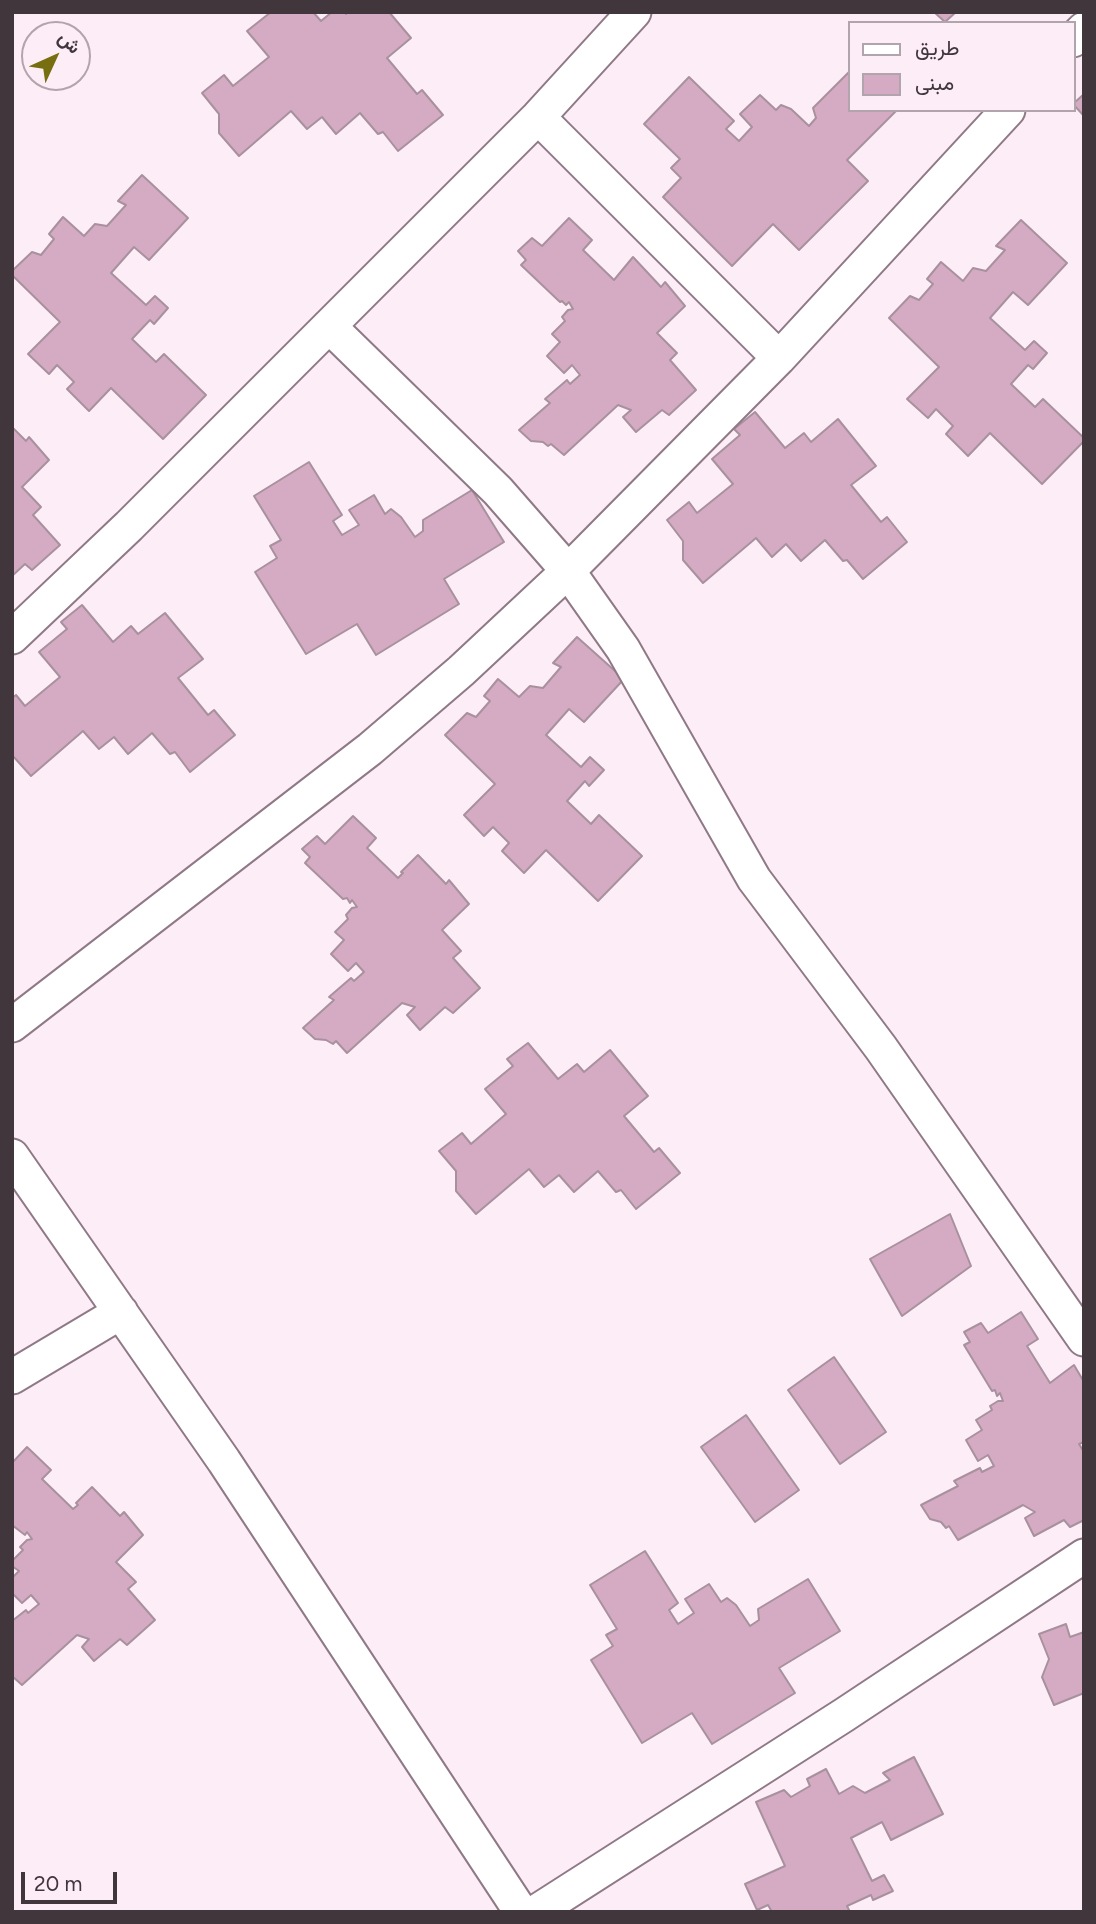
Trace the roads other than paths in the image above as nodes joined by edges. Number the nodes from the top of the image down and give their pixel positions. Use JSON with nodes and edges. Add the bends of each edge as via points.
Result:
{"nodes":[{"id":1,"x":634,"y":12,"type":"edge"},
{"id":2,"x":1006,"y":112,"type":"edge"},
{"id":3,"x":538,"y":117,"type":"junction"},
{"id":4,"x":329,"y":326,"type":"junction"},
{"id":5,"x":779,"y":358,"type":"junction"},
{"id":6,"x":568,"y":572,"type":"junction"},
{"id":7,"x":12,"y":637,"type":"edge"},
{"id":8,"x":12,"y":1025,"type":"edge"},
{"id":9,"x":12,"y":1156,"type":"edge"},
{"id":10,"x":121,"y":1312,"type":"junction"},
{"id":11,"x":1084,"y":1339,"type":"edge"},
{"id":12,"x":12,"y":1377,"type":"edge"},
{"id":13,"x":1084,"y":1556,"type":"edge"},
{"id":14,"x":521,"y":1912,"type":"edge"},
{"id":15,"x":536,"y":1912,"type":"edge"}],
"edges":[{"from":1,"to":3,"type":"street"},
{"from":2,"to":5,"type":"street"},
{"from":3,"to":4,"type":"street"},
{"from":3,"to":5,"type":"street"},
{"from":4,"to":6,"type":"street","via":[[498,491]]},
{"from":4,"to":7,"type":"street"},
{"from":5,"to":6,"type":"street"},
{"from":6,"to":8,"type":"street","via":[[370,749]]},
{"from":6,"to":11,"type":"street","via":[[624,649],[754,879],[881,1048]]},
{"from":9,"to":10,"type":"street"},
{"from":10,"to":12,"type":"street"},
{"from":10,"to":14,"type":"street","via":[[225,1461]]},
{"from":13,"to":15,"type":"street"}]}
